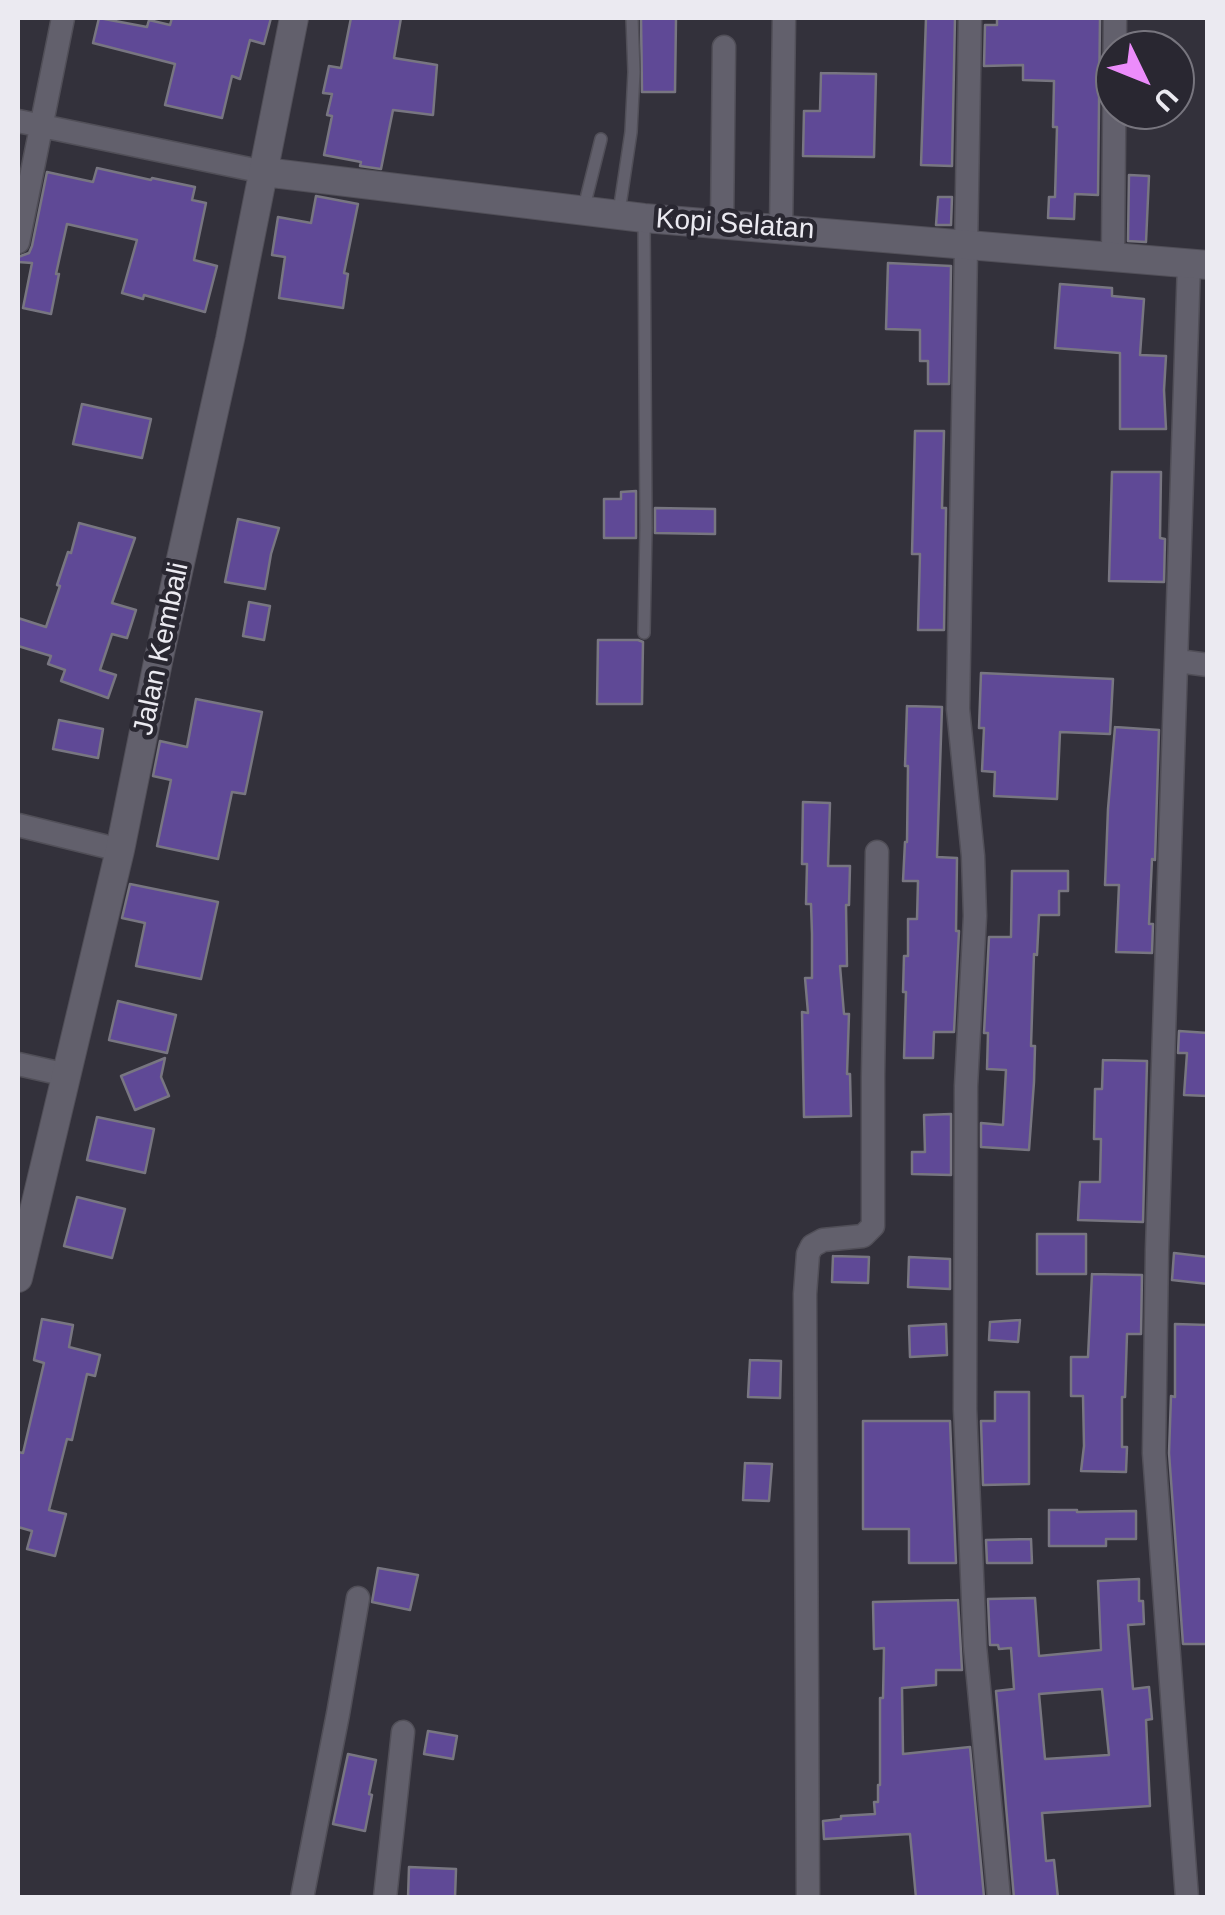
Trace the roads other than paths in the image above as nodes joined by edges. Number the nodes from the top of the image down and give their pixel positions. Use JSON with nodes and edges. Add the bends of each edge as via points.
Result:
{"nodes":[{"id":1,"x":63,"y":18,"type":"edge"},
{"id":2,"x":294,"y":18,"type":"edge"},
{"id":3,"x":632,"y":18,"type":"edge"},
{"id":4,"x":784,"y":18,"type":"edge"},
{"id":5,"x":970,"y":18,"type":"edge"},
{"id":6,"x":1115,"y":18,"type":"edge"},
{"id":7,"x":724,"y":46,"type":"dead end"},
{"id":8,"x":18,"y":122,"type":"edge"},
{"id":9,"x":42,"y":128,"type":"junction"},
{"id":10,"x":601,"y":139,"type":"dead end"},
{"id":11,"x":264,"y":172,"type":"junction"},
{"id":12,"x":583,"y":211,"type":"junction"},
{"id":13,"x":631,"y":217,"type":"junction"},
{"id":14,"x":722,"y":225,"type":"junction"},
{"id":15,"x":781,"y":229,"type":"junction"},
{"id":16,"x":18,"y":242,"type":"edge"},
{"id":17,"x":966,"y":244,"type":"junction"},
{"id":18,"x":1112,"y":255,"type":"junction"},
{"id":19,"x":1198,"y":264,"type":"edge"},
{"id":20,"x":644,"y":633,"type":"dead end"},
{"id":21,"x":1178,"y":661,"type":"junction"},
{"id":22,"x":1208,"y":665,"type":"edge"},
{"id":23,"x":18,"y":825,"type":"edge"},
{"id":24,"x":120,"y":850,"type":"junction"},
{"id":25,"x":877,"y":852,"type":"dead end"},
{"id":26,"x":18,"y":1064,"type":"edge"},
{"id":27,"x":67,"y":1075,"type":"junction"},
{"id":28,"x":18,"y":1278,"type":"edge"},
{"id":29,"x":358,"y":1598,"type":"dead end"},
{"id":30,"x":403,"y":1732,"type":"dead end"},
{"id":31,"x":302,"y":1898,"type":"edge"},
{"id":32,"x":384,"y":1898,"type":"edge"},
{"id":33,"x":808,"y":1898,"type":"edge"},
{"id":34,"x":999,"y":1898,"type":"edge"},
{"id":35,"x":1186,"y":1898,"type":"edge"}],
"edges":[{"from":1,"to":9,"type":"street"},
{"from":2,"to":11,"type":"street","name":"Jalan Kembali"},
{"from":3,"to":13,"type":"lane"},
{"from":4,"to":15,"type":"street"},
{"from":5,"to":17,"type":"street"},
{"from":6,"to":18,"type":"street"},
{"from":7,"to":14,"type":"street"},
{"from":8,"to":9,"type":"street"},
{"from":9,"to":11,"type":"street"},
{"from":9,"to":16,"type":"street"},
{"from":10,"to":12,"type":"lane"},
{"from":11,"to":12,"type":"street","name":"Kopi Selatan"},
{"from":11,"to":24,"type":"street","name":"Jalan Kembali"},
{"from":12,"to":13,"type":"street","name":"Kopi Selatan"},
{"from":13,"to":14,"type":"street","name":"Kopi Selatan"},
{"from":13,"to":20,"type":"lane","via":[[646,528]]},
{"from":14,"to":15,"type":"street","name":"Kopi Selatan"},
{"from":15,"to":17,"type":"street","name":"Kopi Selatan"},
{"from":17,"to":18,"type":"street","name":"Kopi Selatan"},
{"from":17,"to":34,"type":"street","via":[[958,709],[975,916],[966,1086],[965,1408],[975,1646]]},
{"from":18,"to":19,"type":"street","name":"Kopi Selatan"},
{"from":19,"to":21,"type":"street"},
{"from":21,"to":22,"type":"street"},
{"from":21,"to":35,"type":"street","via":[[1154,1454]]},
{"from":23,"to":24,"type":"street"},
{"from":24,"to":27,"type":"street","name":"Jalan Kembali"},
{"from":25,"to":33,"type":"street","via":[[873,1226],[864,1236],[812,1246],[804,1294]]},
{"from":26,"to":27,"type":"street"},
{"from":27,"to":28,"type":"street","name":"Jalan Kembali"},
{"from":29,"to":31,"type":"street"},
{"from":30,"to":32,"type":"street"}]}
